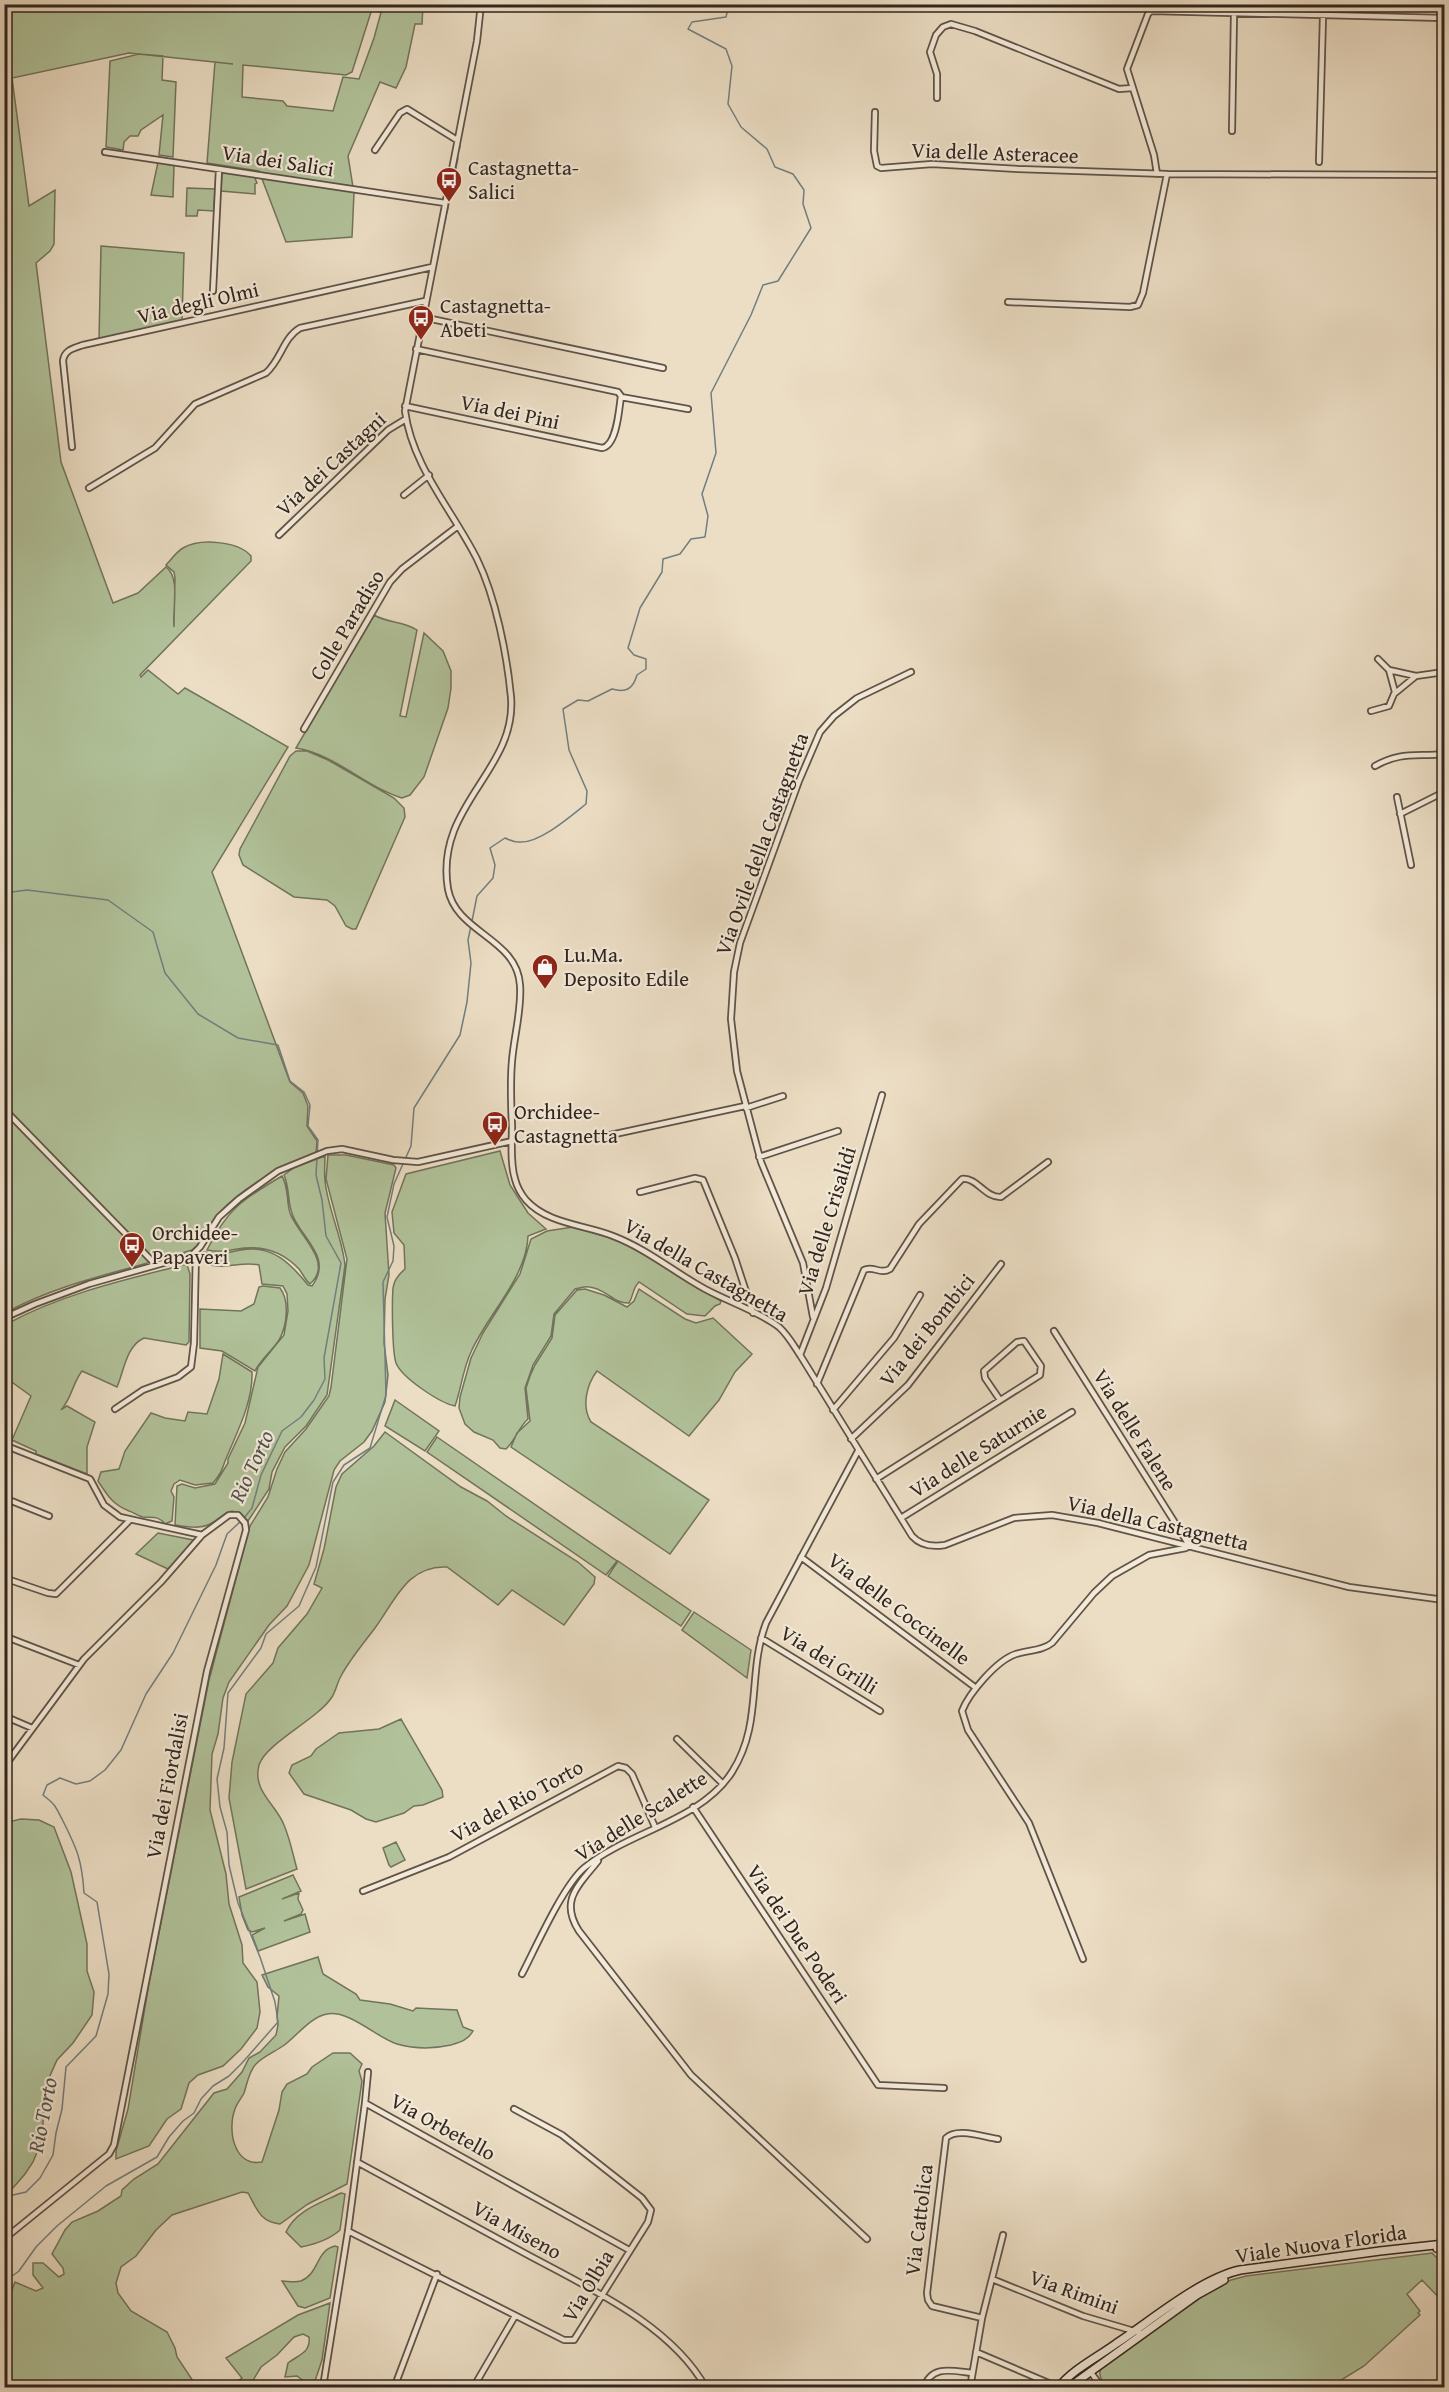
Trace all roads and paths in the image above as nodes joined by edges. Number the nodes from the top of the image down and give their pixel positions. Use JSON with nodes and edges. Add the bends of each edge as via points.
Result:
{"nodes":[{"id":1,"x":480,"y":4,"type":"edge"},
{"id":2,"x":1234,"y":14,"type":"junction"},
{"id":3,"x":1323,"y":16,"type":"junction"},
{"id":4,"x":1444,"y":18,"type":"edge"},
{"id":5,"x":1132,"y":88,"type":"junction"},
{"id":6,"x":937,"y":98,"type":"dead end"},
{"id":7,"x":875,"y":112,"type":"dead end"},
{"id":8,"x":1232,"y":131,"type":"dead end"},
{"id":9,"x":457,"y":140,"type":"junction"},
{"id":10,"x":375,"y":150,"type":"dead end"},
{"id":11,"x":105,"y":152,"type":"dead end"},
{"id":12,"x":1319,"y":162,"type":"dead end"},
{"id":13,"x":219,"y":169,"type":"junction"},
{"id":14,"x":1156,"y":174,"type":"junction"},
{"id":15,"x":1167,"y":174,"type":"junction"},
{"id":16,"x":1444,"y":175,"type":"edge"},
{"id":17,"x":446,"y":203,"type":"junction"},
{"id":18,"x":432,"y":267,"type":"junction"},
{"id":19,"x":213,"y":291,"type":"dead end"},
{"id":20,"x":425,"y":301,"type":"junction"},
{"id":21,"x":1008,"y":302,"type":"dead end"},
{"id":22,"x":422,"y":317,"type":"junction"},
{"id":23,"x":416,"y":349,"type":"junction"},
{"id":24,"x":663,"y":368,"type":"dead end"},
{"id":25,"x":621,"y":397,"type":"junction"},
{"id":26,"x":405,"y":406,"type":"junction"},
{"id":27,"x":688,"y":409,"type":"dead end"},
{"id":28,"x":406,"y":419,"type":"junction"},
{"id":29,"x":72,"y":447,"type":"dead end"},
{"id":30,"x":429,"y":475,"type":"junction"},
{"id":31,"x":89,"y":488,"type":"dead end"},
{"id":32,"x":404,"y":495,"type":"dead end"},
{"id":33,"x":458,"y":526,"type":"junction"},
{"id":34,"x":279,"y":535,"type":"dead end"},
{"id":35,"x":1378,"y":659,"type":"dead end"},
{"id":36,"x":1389,"y":669,"type":"junction"},
{"id":37,"x":911,"y":672,"type":"dead end"},
{"id":38,"x":1444,"y":672,"type":"edge"},
{"id":39,"x":1416,"y":676,"type":"junction"},
{"id":40,"x":1395,"y":692,"type":"junction"},
{"id":41,"x":1371,"y":711,"type":"dead end"},
{"id":42,"x":304,"y":729,"type":"dead end"},
{"id":43,"x":1444,"y":754,"type":"edge"},
{"id":44,"x":1375,"y":766,"type":"dead end"},
{"id":45,"x":1444,"y":792,"type":"edge"},
{"id":46,"x":1397,"y":797,"type":"dead end"},
{"id":47,"x":1400,"y":814,"type":"junction"},
{"id":48,"x":1411,"y":865,"type":"dead end"},
{"id":49,"x":882,"y":1095,"type":"dead end"},
{"id":50,"x":783,"y":1096,"type":"dead end"},
{"id":51,"x":746,"y":1107,"type":"junction"},
{"id":52,"x":4,"y":1109,"type":"edge"},
{"id":53,"x":838,"y":1131,"type":"dead end"},
{"id":54,"x":601,"y":1137,"type":"dead end"},
{"id":55,"x":512,"y":1141,"type":"junction"},
{"id":56,"x":759,"y":1157,"type":"junction"},
{"id":57,"x":1048,"y":1162,"type":"dead end"},
{"id":58,"x":640,"y":1192,"type":"dead end"},
{"id":59,"x":196,"y":1252,"type":"junction"},
{"id":60,"x":155,"y":1264,"type":"junction"},
{"id":61,"x":1001,"y":1264,"type":"dead end"},
{"id":62,"x":920,"y":1295,"type":"dead end"},
{"id":63,"x":753,"y":1313,"type":"junction"},
{"id":64,"x":813,"y":1317,"type":"junction"},
{"id":65,"x":4,"y":1318,"type":"edge"},
{"id":66,"x":1054,"y":1331,"type":"dead end"},
{"id":67,"x":800,"y":1355,"type":"junction"},
{"id":68,"x":817,"y":1384,"type":"junction"},
{"id":69,"x":1000,"y":1401,"type":"junction"},
{"id":70,"x":115,"y":1409,"type":"dead end"},
{"id":71,"x":833,"y":1410,"type":"junction"},
{"id":72,"x":1072,"y":1412,"type":"dead end"},
{"id":73,"x":851,"y":1439,"type":"junction"},
{"id":74,"x":4,"y":1445,"type":"edge"},
{"id":75,"x":858,"y":1451,"type":"junction"},
{"id":76,"x":876,"y":1479,"type":"junction"},
{"id":77,"x":4,"y":1498,"type":"edge"},
{"id":78,"x":49,"y":1516,"type":"dead end"},
{"id":79,"x":901,"y":1518,"type":"junction"},
{"id":80,"x":129,"y":1521,"type":"junction"},
{"id":81,"x":202,"y":1535,"type":"junction"},
{"id":82,"x":1189,"y":1545,"type":"junction"},
{"id":83,"x":801,"y":1557,"type":"junction"},
{"id":84,"x":4,"y":1578,"type":"edge"},
{"id":85,"x":1444,"y":1600,"type":"edge"},
{"id":86,"x":4,"y":1636,"type":"edge"},
{"id":87,"x":761,"y":1638,"type":"junction"},
{"id":88,"x":79,"y":1665,"type":"junction"},
{"id":89,"x":976,"y":1688,"type":"junction"},
{"id":90,"x":880,"y":1711,"type":"dead end"},
{"id":91,"x":4,"y":1716,"type":"edge"},
{"id":92,"x":32,"y":1728,"type":"junction"},
{"id":93,"x":678,"y":1739,"type":"dead end"},
{"id":94,"x":4,"y":1767,"type":"edge"},
{"id":95,"x":723,"y":1784,"type":"junction"},
{"id":96,"x":693,"y":1807,"type":"junction"},
{"id":97,"x":655,"y":1827,"type":"junction"},
{"id":98,"x":601,"y":1856,"type":"junction"},
{"id":99,"x":363,"y":1891,"type":"dead end"},
{"id":100,"x":1083,"y":1959,"type":"dead end"},
{"id":101,"x":522,"y":1974,"type":"dead end"},
{"id":102,"x":368,"y":2072,"type":"dead end"},
{"id":103,"x":944,"y":2088,"type":"dead end"},
{"id":104,"x":365,"y":2103,"type":"junction"},
{"id":105,"x":514,"y":2109,"type":"dead end"},
{"id":106,"x":998,"y":2139,"type":"dead end"},
{"id":107,"x":357,"y":2162,"type":"junction"},
{"id":108,"x":348,"y":2230,"type":"junction"},
{"id":109,"x":1003,"y":2235,"type":"dead end"},
{"id":110,"x":4,"y":2239,"type":"edge"},
{"id":111,"x":867,"y":2239,"type":"dead end"},
{"id":112,"x":1442,"y":2246,"type":"edge"},
{"id":113,"x":629,"y":2250,"type":"junction"},
{"id":114,"x":437,"y":2274,"type":"junction"},
{"id":115,"x":992,"y":2279,"type":"junction"},
{"id":116,"x":601,"y":2295,"type":"junction"},
{"id":117,"x":515,"y":2316,"type":"junction"},
{"id":118,"x":982,"y":2319,"type":"junction"},
{"id":119,"x":1136,"y":2331,"type":"junction"},
{"id":120,"x":1144,"y":2334,"type":"junction"},
{"id":121,"x":976,"y":2352,"type":"junction"},
{"id":122,"x":1090,"y":2371,"type":"junction"},
{"id":123,"x":972,"y":2373,"type":"junction"},
{"id":124,"x":1078,"y":2384,"type":"edge"},
{"id":125,"x":322,"y":2387,"type":"edge"},
{"id":126,"x":1058,"y":2387,"type":"edge"},
{"id":127,"x":367,"y":2388,"type":"edge"},
{"id":128,"x":394,"y":2388,"type":"edge"},
{"id":129,"x":473,"y":2388,"type":"edge"},
{"id":130,"x":706,"y":2388,"type":"edge"},
{"id":131,"x":924,"y":2388,"type":"edge"},
{"id":132,"x":970,"y":2388,"type":"edge"},
{"id":133,"x":1068,"y":2388,"type":"edge"},
{"id":134,"x":1102,"y":2388,"type":"edge"}],
"edges":[{"from":1,"to":9,"type":"street","name":"Via della Castagnetta","via":[[479,32]]},
{"from":2,"to":3,"type":"street"},
{"from":2,"to":5,"type":"street","via":[[1151,11],[1128,64]]},
{"from":2,"to":8,"type":"street"},
{"from":3,"to":4,"type":"street"},
{"from":3,"to":12,"type":"street"},
{"from":5,"to":6,"type":"street","via":[[1119,88],[951,24],[938,32],[930,49],[937,74]]},
{"from":5,"to":14,"type":"street","via":[[1152,148]]},
{"from":7,"to":14,"type":"street","name":"Via delle Asteracee","via":[[875,158],[881,168],[935,164]]},
{"from":9,"to":10,"type":"street","via":[[407,109]]},
{"from":9,"to":17,"type":"street","name":"Via della Castagnetta"},
{"from":11,"to":13,"type":"street","name":"Via dei Salici"},
{"from":13,"to":17,"type":"street","name":"Via dei Salici"},
{"from":13,"to":19,"type":"street"},
{"from":14,"to":15,"type":"street","name":"Via delle Asteracee"},
{"from":15,"to":16,"type":"street","name":"Via delle Asteracee"},
{"from":15,"to":21,"type":"street","via":[[1138,305]]},
{"from":17,"to":18,"type":"street","name":"Via della Castagnetta"},
{"from":18,"to":20,"type":"street","name":"Via della Castagnetta"},
{"from":18,"to":29,"type":"street","name":"Via degli Olmi","via":[[69,350],[63,361]]},
{"from":20,"to":22,"type":"street","name":"Via della Castagnetta"},
{"from":20,"to":31,"type":"street","via":[[300,328],[290,336],[266,373],[195,404],[155,448]]},
{"from":22,"to":23,"type":"street","name":"Via della Castagnetta"},
{"from":22,"to":24,"type":"street"},
{"from":23,"to":25,"type":"street","via":[[617,391]]},
{"from":23,"to":26,"type":"street","name":"Via della Castagnetta"},
{"from":25,"to":26,"type":"street","name":"Via dei Pini","via":[[608,447]]},
{"from":25,"to":27,"type":"street"},
{"from":26,"to":28,"type":"street","name":"Via della Castagnetta"},
{"from":28,"to":30,"type":"street","name":"Via della Castagnetta","via":[[412,443]]},
{"from":28,"to":34,"type":"street","name":"Via dei Castagni","via":[[385,432]]},
{"from":30,"to":32,"type":"street"},
{"from":30,"to":33,"type":"street","name":"Via della Castagnetta"},
{"from":33,"to":42,"type":"street","name":"Colle Paradiso","via":[[390,582]]},
{"from":33,"to":55,"type":"street","name":"Via della Castagnetta","via":[[492,602],[512,711],[504,745],[466,804],[450,840],[448,890],[466,922],[508,954],[520,979],[512,1067]]},
{"from":35,"to":36,"type":"street"},
{"from":36,"to":39,"type":"street"},
{"from":36,"to":40,"type":"street"},
{"from":37,"to":51,"type":"street","name":"Via Ovile della Castagnetta","via":[[866,692],[834,716],[819,734],[799,782],[734,968],[733,1047]]},
{"from":38,"to":39,"type":"street"},
{"from":39,"to":40,"type":"street"},
{"from":40,"to":41,"type":"street","via":[[1389,706]]},
{"from":43,"to":44,"type":"street","via":[[1404,755]]},
{"from":45,"to":47,"type":"street"},
{"from":46,"to":47,"type":"street"},
{"from":47,"to":48,"type":"street"},
{"from":49,"to":64,"type":"street","name":"Via delle Crisalidi","via":[[826,1288]]},
{"from":50,"to":51,"type":"street"},
{"from":51,"to":54,"type":"street"},
{"from":51,"to":56,"type":"street","name":"Via Ovile della Castagnetta"},
{"from":52,"to":60,"type":"street"},
{"from":53,"to":56,"type":"street"},
{"from":55,"to":59,"type":"street","via":[[415,1162],[342,1149],[321,1153],[272,1175],[231,1205]]},
{"from":55,"to":63,"type":"street","name":"Via della Castagnetta","via":[[516,1183],[536,1208],[633,1244],[700,1286]]},
{"from":56,"to":64,"type":"street","name":"Via Ovile della Castagnetta","via":[[802,1259]]},
{"from":57,"to":68,"type":"street","via":[[999,1198],[970,1179],[962,1179],[921,1221],[890,1269],[864,1270]]},
{"from":58,"to":63,"type":"street","via":[[695,1178],[703,1180]]},
{"from":59,"to":60,"type":"street"},
{"from":59,"to":70,"type":"street","via":[[191,1366],[178,1377],[143,1390]]},
{"from":60,"to":65,"type":"street","via":[[67,1291]]},
{"from":61,"to":73,"type":"street","name":"Via dei Bombici","via":[[908,1385]]},
{"from":62,"to":71,"type":"street","via":[[894,1338]]},
{"from":63,"to":67,"type":"street","name":"Via della Castagnetta","via":[[783,1331]]},
{"from":64,"to":67,"type":"street","name":"Via delle Crisalidi"},
{"from":66,"to":82,"type":"street","name":"Via delle Falene"},
{"from":67,"to":68,"type":"street","name":"Via della Castagnetta"},
{"from":68,"to":71,"type":"street","name":"Via della Castagnetta"},
{"from":69,"to":69,"type":"street","via":[[1042,1372],[1024,1341],[1017,1342],[984,1371]]},
{"from":69,"to":76,"type":"street"},
{"from":71,"to":73,"type":"street","name":"Via della Castagnetta"},
{"from":72,"to":79,"type":"street","name":"Via delle Saturnie"},
{"from":73,"to":75,"type":"street","name":"Via della Castagnetta"},
{"from":74,"to":80,"type":"street","via":[[90,1479],[108,1509]]},
{"from":75,"to":76,"type":"street","name":"Via della Castagnetta"},
{"from":75,"to":83,"type":"street","name":"Via delle Scalette"},
{"from":76,"to":79,"type":"street","name":"Via della Castagnetta"},
{"from":77,"to":78,"type":"street"},
{"from":79,"to":82,"type":"street","name":"Via della Castagnetta","via":[[916,1541],[933,1546],[952,1543],[1014,1518],[1042,1514]]},
{"from":80,"to":81,"type":"street"},
{"from":80,"to":84,"type":"street","via":[[56,1594]]},
{"from":81,"to":88,"type":"street","name":"Via dei Fiordalisi"},
{"from":81,"to":110,"type":"street","name":"Via dei Fiordalisi","via":[[230,1514],[238,1515],[245,1523],[207,1671],[114,2145]]},
{"from":82,"to":85,"type":"street","name":"Via della Castagnetta","via":[[1340,1585]]},
{"from":82,"to":89,"type":"street","via":[[1149,1555],[1122,1569],[1098,1589],[1055,1641],[1010,1656]]},
{"from":83,"to":87,"type":"street","name":"Via delle Scalette"},
{"from":83,"to":89,"type":"street","name":"Via delle Coccinelle"},
{"from":86,"to":88,"type":"street"},
{"from":87,"to":90,"type":"street","name":"Via dei Grilli"},
{"from":87,"to":95,"type":"street","name":"Via delle Scalette","via":[[749,1736],[740,1759]]},
{"from":88,"to":92,"type":"street","name":"Via dei Fiordalisi"},
{"from":89,"to":100,"type":"street","via":[[963,1709],[964,1721],[1027,1818]]},
{"from":91,"to":92,"type":"street"},
{"from":92,"to":94,"type":"street","name":"Via dei Fiordalisi"},
{"from":93,"to":95,"type":"street"},
{"from":95,"to":96,"type":"street","name":"Via delle Scalette"},
{"from":96,"to":97,"type":"street","name":"Via delle Scalette"},
{"from":96,"to":103,"type":"street","name":"Via dei Due Poderi","via":[[878,2085]]},
{"from":97,"to":98,"type":"street","name":"Via delle Scalette"},
{"from":97,"to":99,"type":"street","name":"Via del Rio Torto","via":[[632,1774],[618,1766],[449,1857]]},
{"from":98,"to":101,"type":"street","name":"Via delle Scalette","via":[[571,1883]]},
{"from":98,"to":111,"type":"street","via":[[570,1900],[570,1912],[579,1931],[691,2075]]},
{"from":102,"to":104,"type":"street"},
{"from":104,"to":107,"type":"street","name":"Via Orbetello"},
{"from":104,"to":113,"type":"street","name":"Via Orbetello"},
{"from":105,"to":113,"type":"street","name":"Via Olbia","via":[[562,2135],[648,2203],[649,2219]]},
{"from":106,"to":118,"type":"street","name":"Via Cattolica","via":[[956,2133],[946,2138],[927,2293],[932,2306]]},
{"from":107,"to":108,"type":"street","name":"Via Orbetello"},
{"from":107,"to":116,"type":"street","name":"Via Miseno"},
{"from":108,"to":114,"type":"street","name":"Via Olbia"},
{"from":108,"to":125,"type":"street","name":"Via Orbetello"},
{"from":109,"to":115,"type":"street"},
{"from":112,"to":119,"type":"street","name":"Viale Nuova Florida","via":[[1235,2271],[1201,2287]]},
{"from":112,"to":120,"type":"street","name":"Viale Nuova Florida","via":[[1231,2277],[1197,2295]]},
{"from":113,"to":116,"type":"street","name":"Via Olbia"},
{"from":114,"to":117,"type":"street","name":"Via Olbia"},
{"from":114,"to":128,"type":"street"},
{"from":115,"to":118,"type":"street"},
{"from":115,"to":119,"type":"street","name":"Via Rimini","via":[[1083,2316]]},
{"from":116,"to":117,"type":"street","name":"Via Olbia","via":[[571,2341]]},
{"from":116,"to":130,"type":"street","name":"Via Miseno","via":[[663,2338]]},
{"from":117,"to":129,"type":"street"},
{"from":118,"to":121,"type":"street"},
{"from":119,"to":120,"type":"street","name":"Via Rimini"},
{"from":119,"to":126,"type":"street","name":"Viale Nuova Florida"},
{"from":120,"to":122,"type":"street","name":"Viale Nuova Florida"},
{"from":121,"to":123,"type":"street"},
{"from":121,"to":126,"type":"street"},
{"from":122,"to":124,"type":"street","name":"Viale Nuova Florida"},
{"from":122,"to":134,"type":"street"},
{"from":123,"to":131,"type":"street","via":[[938,2371],[929,2376]]},
{"from":123,"to":132,"type":"street"},
{"from":124,"to":133,"type":"street","name":"Viale Nuova Florida"},
{"from":125,"to":127,"type":"street"}]}
